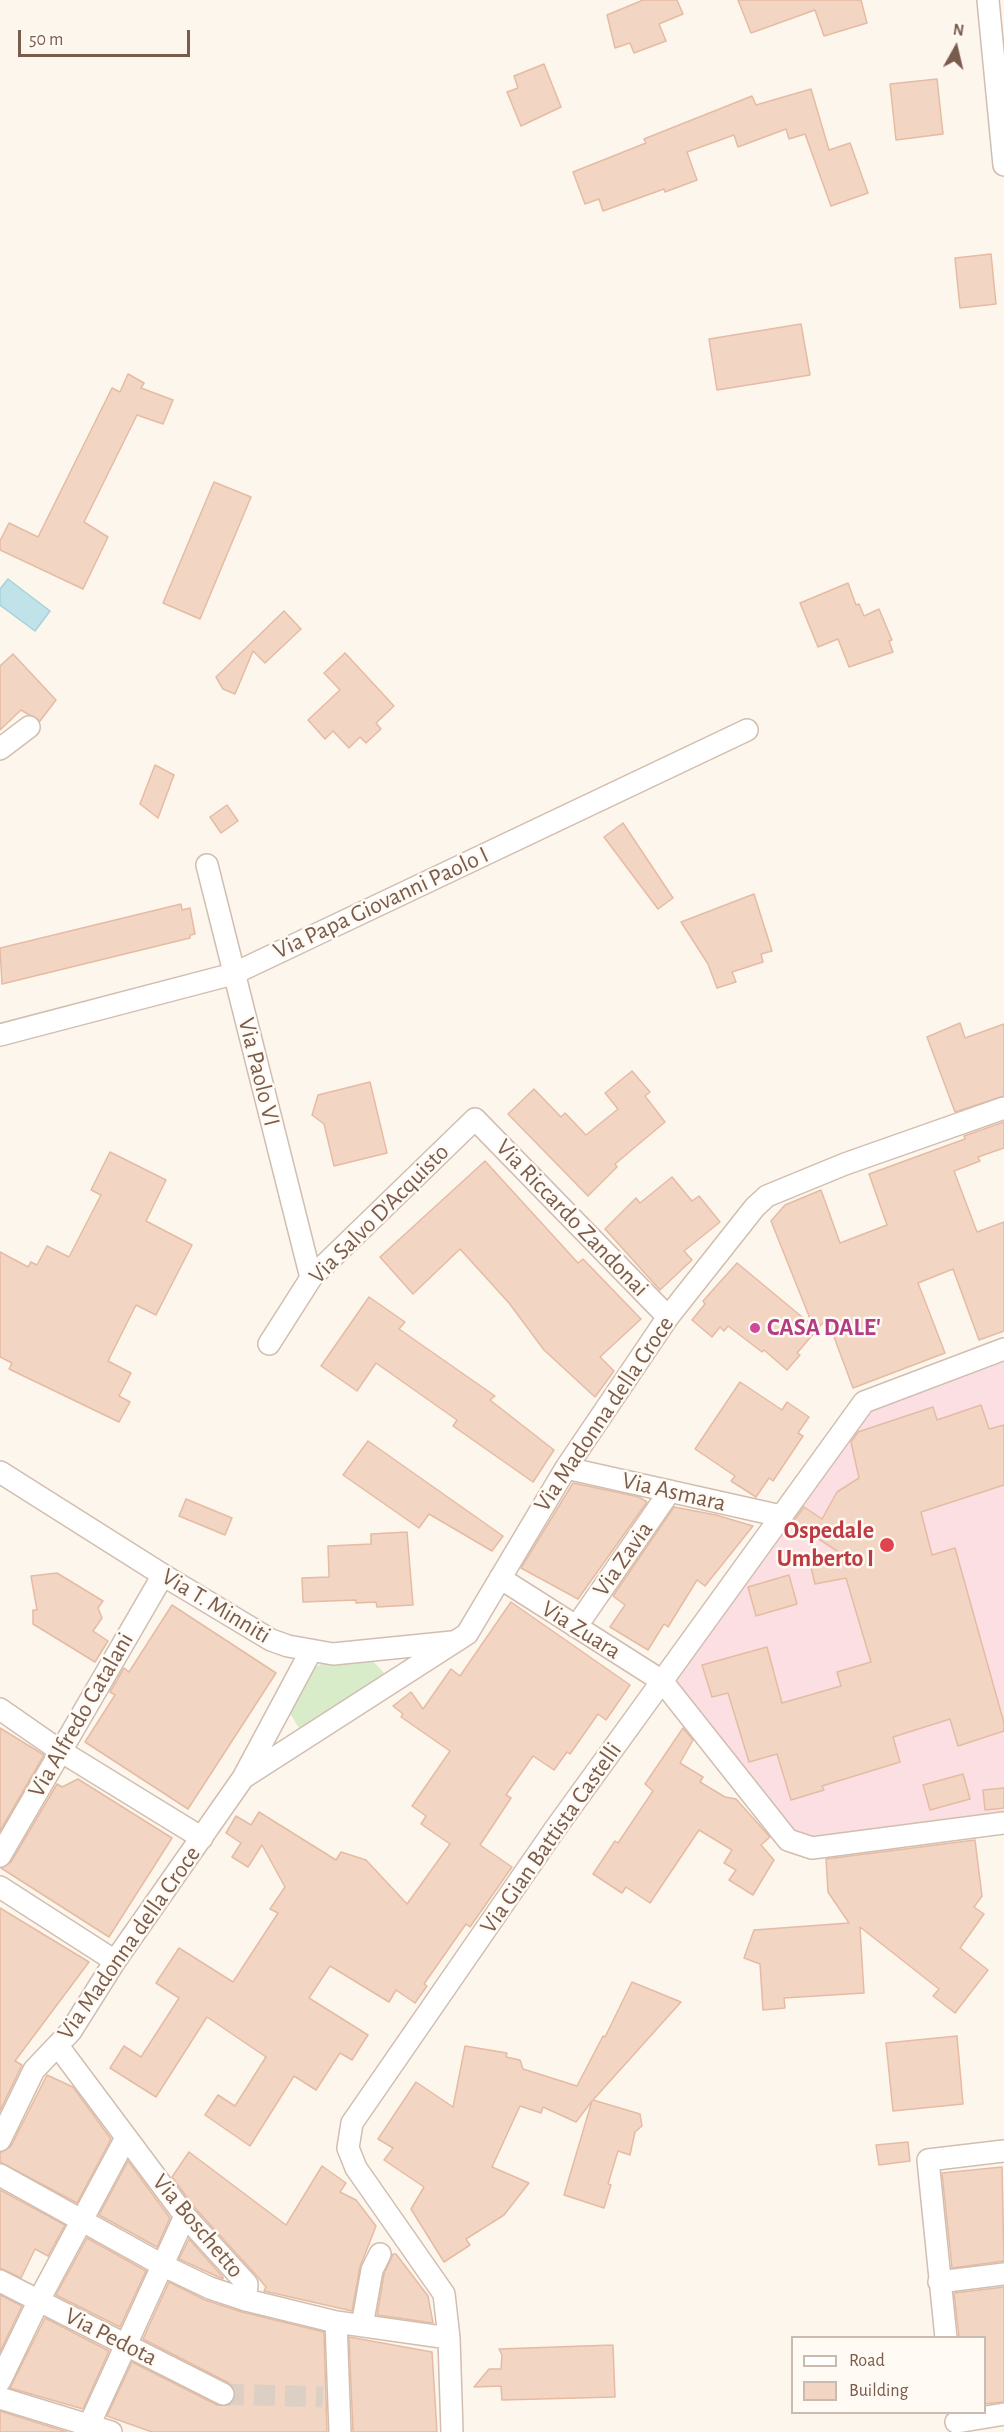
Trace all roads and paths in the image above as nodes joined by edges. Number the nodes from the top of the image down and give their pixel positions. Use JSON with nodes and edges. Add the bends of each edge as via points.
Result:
{"nodes":[{"id":1,"x":988,"y":0,"type":"edge"},
{"id":2,"x":1004,"y":162,"type":"edge"},
{"id":3,"x":29,"y":727,"type":"dead end"},
{"id":4,"x":747,"y":730,"type":"dead end"},
{"id":5,"x":0,"y":749,"type":"edge"},
{"id":6,"x":207,"y":866,"type":"dead end"},
{"id":7,"x":233,"y":974,"type":"junction"},
{"id":8,"x":0,"y":1035,"type":"edge"},
{"id":9,"x":1004,"y":1108,"type":"edge"},
{"id":10,"x":475,"y":1119,"type":"joint"},
{"id":11,"x":311,"y":1278,"type":"junction"},
{"id":12,"x":668,"y":1317,"type":"junction"},
{"id":13,"x":269,"y":1344,"type":"dead end"},
{"id":14,"x":1004,"y":1349,"type":"edge"},
{"id":15,"x":566,"y":1468,"type":"junction"},
{"id":16,"x":0,"y":1472,"type":"edge"},
{"id":17,"x":670,"y":1491,"type":"junction"},
{"id":18,"x":782,"y":1516,"type":"junction"},
{"id":19,"x":163,"y":1575,"type":"junction"},
{"id":20,"x":500,"y":1578,"type":"junction"},
{"id":21,"x":576,"y":1627,"type":"junction"},
{"id":22,"x":459,"y":1641,"type":"junction"},
{"id":23,"x":311,"y":1651,"type":"junction"},
{"id":24,"x":662,"y":1681,"type":"junction"},
{"id":25,"x":0,"y":1709,"type":"edge"},
{"id":26,"x":59,"y":1750,"type":"junction"},
{"id":27,"x":243,"y":1778,"type":"junction"},
{"id":28,"x":1004,"y":1823,"type":"edge"},
{"id":29,"x":202,"y":1838,"type":"junction"},
{"id":30,"x":0,"y":1856,"type":"edge"},
{"id":31,"x":0,"y":1887,"type":"edge"},
{"id":32,"x":116,"y":1961,"type":"junction"},
{"id":33,"x":58,"y":2046,"type":"junction"},
{"id":34,"x":126,"y":2138,"type":"junction"},
{"id":35,"x":0,"y":2140,"type":"edge"},
{"id":36,"x":1004,"y":2151,"type":"edge"},
{"id":37,"x":0,"y":2175,"type":"edge"},
{"id":38,"x":185,"y":2216,"type":"junction"},
{"id":39,"x":81,"y":2220,"type":"junction"},
{"id":40,"x":380,"y":2254,"type":"dead end"},
{"id":41,"x":162,"y":2265,"type":"junction"},
{"id":42,"x":1004,"y":2274,"type":"edge"},
{"id":43,"x":0,"y":2281,"type":"edge"},
{"id":44,"x":939,"y":2282,"type":"junction"},
{"id":45,"x":39,"y":2300,"type":"junction"},
{"id":46,"x":246,"y":2300,"type":"junction"},
{"id":47,"x":336,"y":2322,"type":"junction"},
{"id":48,"x":362,"y":2326,"type":"junction"},
{"id":49,"x":946,"y":2336,"type":"edge"},
{"id":50,"x":449,"y":2338,"type":"junction"},
{"id":51,"x":124,"y":2345,"type":"junction"},
{"id":52,"x":0,"y":2381,"type":"edge"},
{"id":53,"x":223,"y":2394,"type":"tunnel mouth"},
{"id":54,"x":0,"y":2398,"type":"edge"},
{"id":55,"x":1004,"y":2414,"type":"edge"},
{"id":56,"x":956,"y":2422,"type":"edge"},
{"id":57,"x":87,"y":2428,"type":"edge"},
{"id":58,"x":111,"y":2432,"type":"edge"},
{"id":59,"x":340,"y":2432,"type":"edge"},
{"id":60,"x":452,"y":2432,"type":"edge"}],
"edges":[{"from":1,"to":2,"type":"street"},
{"from":3,"to":5,"type":"street"},
{"from":4,"to":7,"type":"street","name":"Via Papa Giovanni Paolo I"},
{"from":6,"to":7,"type":"street","name":"Via Paolo VI"},
{"from":7,"to":8,"type":"street","name":"Via Papa Giovanni Paolo I"},
{"from":7,"to":11,"type":"street","name":"Via Paolo VI"},
{"from":9,"to":12,"type":"street","name":"Via Madonna della Croce","via":[[767,1196]]},
{"from":10,"to":11,"type":"street","name":"Via Salvo D'Acquisto"},
{"from":10,"to":12,"type":"street","name":"Via Riccardo Zandonai"},
{"from":11,"to":13,"type":"street","name":"Via Salvo D'Acquisto"},
{"from":12,"to":15,"type":"street","name":"Via Madonna della Croce"},
{"from":14,"to":18,"type":"street","name":"Via Gian Battista Castelli","via":[[864,1402]]},
{"from":15,"to":17,"type":"street","name":"Via Asmara"},
{"from":15,"to":20,"type":"street","name":"Via Madonna della Croce"},
{"from":16,"to":19,"type":"street","name":"Via T. Minniti"},
{"from":17,"to":18,"type":"street","name":"Via Asmara"},
{"from":17,"to":21,"type":"street","name":"Via Zavia"},
{"from":18,"to":24,"type":"street","name":"Via Gian Battista Castelli"},
{"from":19,"to":23,"type":"street","name":"Via T. Minniti","via":[[271,1640]]},
{"from":19,"to":26,"type":"street","name":"Via Alfredo Catalani"},
{"from":20,"to":21,"type":"street","name":"Via Zuara"},
{"from":20,"to":22,"type":"street","name":"Via Madonna della Croce"},
{"from":21,"to":24,"type":"street","name":"Via Zuara"},
{"from":22,"to":23,"type":"street","name":"Via T. Minniti","via":[[369,1653]]},
{"from":22,"to":27,"type":"street","name":"Via Madonna della Croce"},
{"from":23,"to":27,"type":"street","name":"Via Madonna della Croce"},
{"from":24,"to":28,"type":"street","name":"Via Zuara","via":[[788,1840],[812,1848]]},
{"from":24,"to":50,"type":"street","name":"Via Gian Battista Castelli","via":[[352,2123],[348,2148],[356,2168],[444,2294]]},
{"from":25,"to":26,"type":"street"},
{"from":26,"to":29,"type":"street"},
{"from":26,"to":30,"type":"street","name":"Via Alfredo Catalani"},
{"from":27,"to":29,"type":"street","name":"Via Madonna della Croce"},
{"from":29,"to":32,"type":"street","name":"Via Madonna della Croce"},
{"from":31,"to":32,"type":"street"},
{"from":32,"to":33,"type":"street","name":"Via Madonna della Croce"},
{"from":33,"to":34,"type":"street","name":"Via Boschetto"},
{"from":33,"to":35,"type":"street","name":"Via Madonna della Croce","via":[[34,2070]]},
{"from":34,"to":38,"type":"street","name":"Via Boschetto"},
{"from":34,"to":39,"type":"street"},
{"from":36,"to":44,"type":"street","via":[[928,2160]]},
{"from":37,"to":39,"type":"street"},
{"from":38,"to":41,"type":"street"},
{"from":38,"to":46,"type":"street","name":"Via Boschetto","via":[[247,2284]]},
{"from":39,"to":41,"type":"street"},
{"from":39,"to":45,"type":"street"},
{"from":40,"to":48,"type":"street","via":[[372,2271]]},
{"from":41,"to":46,"type":"street"},
{"from":41,"to":51,"type":"street"},
{"from":42,"to":44,"type":"street"},
{"from":43,"to":45,"type":"street","name":"Via Pedota"},
{"from":44,"to":49,"type":"street"},
{"from":45,"to":51,"type":"street","name":"Via Pedota"},
{"from":45,"to":52,"type":"street"},
{"from":46,"to":47,"type":"street","name":"Via Boschetto"},
{"from":47,"to":48,"type":"street","name":"Via Boschetto"},
{"from":47,"to":59,"type":"street","via":[[330,2397]]},
{"from":48,"to":50,"type":"street","name":"Via Boschetto"},
{"from":50,"to":60,"type":"street","name":"Via Gian Battista Castelli"},
{"from":51,"to":53,"type":"street","name":"Via Pedota"},
{"from":51,"to":57,"type":"street"},
{"from":54,"to":57,"type":"street"},
{"from":55,"to":56,"type":"street"},
{"from":57,"to":58,"type":"street"}]}
